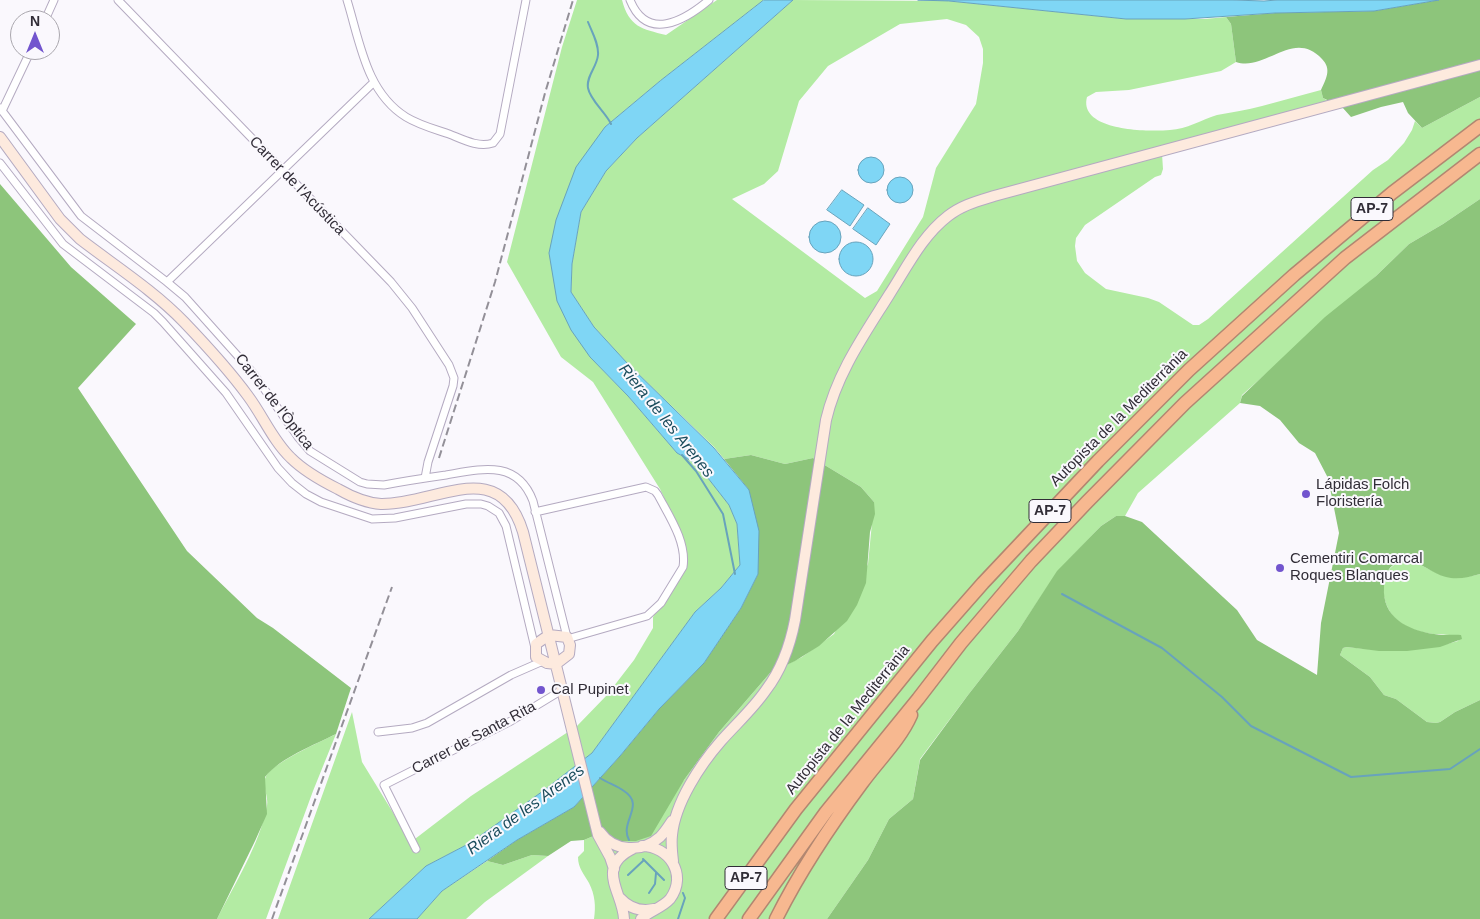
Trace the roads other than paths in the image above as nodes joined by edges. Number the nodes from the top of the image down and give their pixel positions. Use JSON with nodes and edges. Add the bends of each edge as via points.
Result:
{"nodes":[{"id":1,"x":118,"y":0,"type":"edge"},
{"id":2,"x":347,"y":0,"type":"edge"},
{"id":3,"x":526,"y":0,"type":"edge"},
{"id":4,"x":630,"y":0,"type":"edge"},
{"id":5,"x":709,"y":0,"type":"edge"},
{"id":6,"x":26,"y":60,"type":"edge"},
{"id":7,"x":1480,"y":65,"type":"edge"},
{"id":8,"x":373,"y":83,"type":"junction"},
{"id":9,"x":1,"y":109,"type":"edge"},
{"id":10,"x":1480,"y":126,"type":"edge"},
{"id":11,"x":0,"y":138,"type":"edge"},
{"id":12,"x":1480,"y":154,"type":"edge"},
{"id":13,"x":0,"y":163,"type":"edge"},
{"id":14,"x":282,"y":171,"type":"junction"},
{"id":15,"x":167,"y":282,"type":"junction"},
{"id":16,"x":425,"y":478,"type":"junction"},
{"id":17,"x":535,"y":512,"type":"junction"},
{"id":18,"x":530,"y":624,"type":"junction"},
{"id":19,"x":556,"y":637,"type":"junction"},
{"id":20,"x":538,"y":656,"type":"junction"},
{"id":21,"x":556,"y":664,"type":"junction"},
{"id":22,"x":562,"y":690,"type":"junction"},
{"id":23,"x":918,"y":699,"type":"junction"},
{"id":24,"x":378,"y":732,"type":"dead end"},
{"id":25,"x":676,"y":816,"type":"junction"},
{"id":26,"x":596,"y":823,"type":"junction"},
{"id":27,"x":638,"y":847,"type":"junction"},
{"id":28,"x":416,"y":849,"type":"dead end"},
{"id":29,"x":673,"y":861,"type":"junction"},
{"id":30,"x":614,"y":869,"type":"junction"},
{"id":31,"x":616,"y":893,"type":"junction"},
{"id":32,"x":656,"y":909,"type":"junction"},
{"id":33,"x":719,"y":917,"type":"edge"},
{"id":34,"x":624,"y":919,"type":"edge"},
{"id":35,"x":641,"y":919,"type":"edge"},
{"id":36,"x":749,"y":919,"type":"edge"},
{"id":37,"x":776,"y":919,"type":"edge"}],
"edges":[{"from":1,"to":14,"type":"street","name":"Carrer de l'Acústica"},
{"from":2,"to":8,"type":"street"},
{"from":3,"to":8,"type":"street","via":[[500,134],[493,143],[478,145],[419,124],[397,110]]},
{"from":4,"to":5,"type":"street","via":[[639,16],[660,25],[680,20]]},
{"from":6,"to":9,"type":"street"},
{"from":7,"to":25,"type":"main road","via":[[994,196],[958,210],[938,225],[920,246],[869,327],[835,389],[826,420],[795,620],[784,659],[766,691],[704,763]]},
{"from":8,"to":14,"type":"street"},
{"from":9,"to":15,"type":"street","name":"Carrer de l'Òptica","via":[[81,216]]},
{"from":10,"to":33,"type":"highway","name":"Autopista de la Mediterrània","number":"AP-7","via":[[1308,262],[1189,370],[1098,460],[932,641],[796,810]]},
{"from":11,"to":19,"type":"main road","via":[[70,230],[162,301],[184,322],[242,388],[278,442],[300,466],[337,489],[371,503],[394,503],[478,488],[502,497],[520,524]]},
{"from":12,"to":23,"type":"highway","number":"AP-7","via":[[1345,258],[1172,416],[1031,562]]},
{"from":13,"to":18,"type":"street","via":[[63,244],[163,322],[226,393],[271,460],[299,490],[321,502],[372,519],[395,518],[474,503],[499,513],[506,526]]},
{"from":14,"to":15,"type":"street"},
{"from":14,"to":16,"type":"street","name":"Carrer de l'Acústica","via":[[401,294],[452,371],[453,386]]},
{"from":15,"to":16,"type":"street","name":"Carrer de l'Òptica","via":[[253,372],[304,443],[318,456],[367,484],[384,485]]},
{"from":16,"to":17,"type":"street","name":"Carrer de l'Òptica","via":[[480,469],[500,470],[514,476],[526,487]]},
{"from":17,"to":19,"type":"street","name":"Carrer de l'Òptica","via":[[562,625]]},
{"from":17,"to":19,"type":"street","via":[[646,487],[658,495],[679,537],[684,561],[661,603],[651,613],[640,619]]},
{"from":18,"to":19,"type":"street","via":[[534,633]]},
{"from":18,"to":20,"type":"street"},
{"from":19,"to":20,"type":"main road","via":[[536,644]]},
{"from":19,"to":21,"type":"main road"},
{"from":19,"to":21,"type":"main road","via":[[570,645],[569,654]]},
{"from":20,"to":21,"type":"main road","via":[[547,664]]},
{"from":20,"to":24,"type":"street","via":[[528,667],[427,723]]},
{"from":21,"to":22,"type":"main road"},
{"from":22,"to":26,"type":"main road"},
{"from":22,"to":28,"type":"street","name":"Carrer de Santa Rita","via":[[511,721],[384,786]]},
{"from":23,"to":36,"type":"highway","number":"AP-7","via":[[826,812]]},
{"from":23,"to":37,"type":"highway","via":[[904,729],[861,784],[791,889]]},
{"from":25,"to":27,"type":"main road","via":[[658,838]]},
{"from":25,"to":29,"type":"main road","via":[[672,835]]},
{"from":26,"to":27,"type":"main road","via":[[609,843],[622,848]]},
{"from":26,"to":30,"type":"main road"},
{"from":27,"to":29,"type":"main road","via":[[659,849]]},
{"from":27,"to":30,"type":"main road","via":[[620,858]]},
{"from":29,"to":32,"type":"main road","via":[[677,874],[674,891],[667,902]]},
{"from":30,"to":31,"type":"main road"},
{"from":31,"to":32,"type":"main road","via":[[632,908]]},
{"from":31,"to":34,"type":"main road"},
{"from":32,"to":35,"type":"main road"}]}
